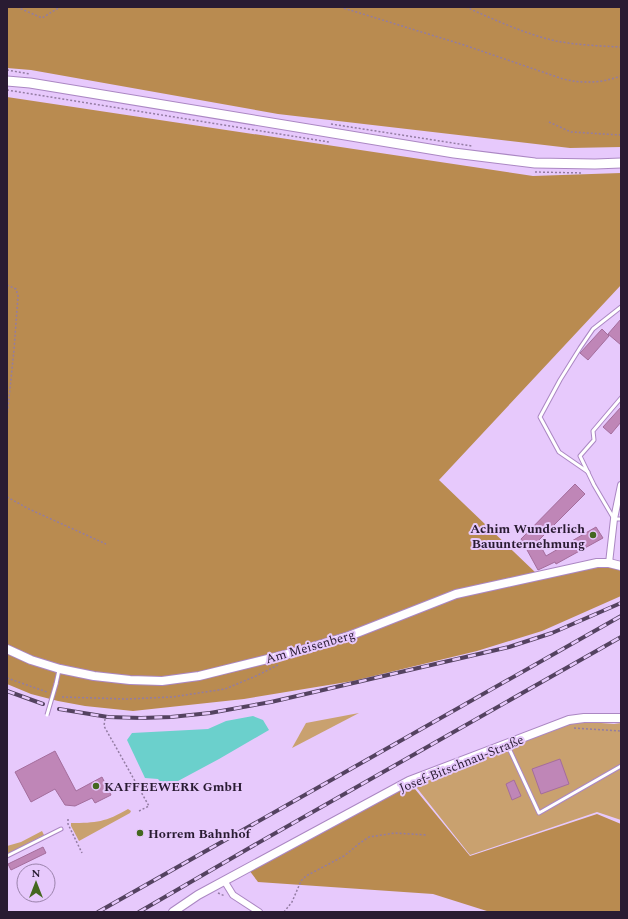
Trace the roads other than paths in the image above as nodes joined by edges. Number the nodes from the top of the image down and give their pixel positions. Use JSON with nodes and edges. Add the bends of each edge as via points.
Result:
{"nodes":[{"id":1,"x":7,"y":81,"type":"edge"},
{"id":2,"x":621,"y":163,"type":"edge"},
{"id":3,"x":621,"y":307,"type":"edge"},
{"id":4,"x":621,"y":398,"type":"edge"},
{"id":5,"x":588,"y":472,"type":"junction"},
{"id":6,"x":621,"y":485,"type":"edge"},
{"id":7,"x":614,"y":519,"type":"junction"},
{"id":8,"x":621,"y":519,"type":"edge"},
{"id":9,"x":610,"y":563,"type":"junction"},
{"id":10,"x":621,"y":566,"type":"edge"},
{"id":11,"x":7,"y":649,"type":"edge"},
{"id":12,"x":60,"y":669,"type":"junction"},
{"id":13,"x":47,"y":715,"type":"dead end"},
{"id":14,"x":621,"y":718,"type":"edge"},
{"id":15,"x":507,"y":744,"type":"junction"},
{"id":16,"x":621,"y":766,"type":"edge"},
{"id":17,"x":61,"y":829,"type":"dead end"},
{"id":18,"x":7,"y":856,"type":"edge"},
{"id":19,"x":225,"y":882,"type":"junction"},
{"id":20,"x":173,"y":912,"type":"edge"},
{"id":21,"x":259,"y":912,"type":"edge"}],
"edges":[{"from":1,"to":2,"type":"main road","via":[[454,153],[535,163]]},
{"from":3,"to":5,"type":"lane","via":[[593,330],[584,342],[540,417],[559,452]]},
{"from":4,"to":5,"type":"lane","via":[[593,431],[594,440],[580,456]]},
{"from":5,"to":7,"type":"lane"},
{"from":6,"to":7,"type":"street"},
{"from":7,"to":8,"type":"lane"},
{"from":7,"to":9,"type":"street"},
{"from":9,"to":10,"type":"street"},
{"from":9,"to":12,"type":"street","name":"Am Meisenberg","via":[[456,594],[349,636],[199,676],[162,681],[130,680]]},
{"from":11,"to":12,"type":"street","name":"Am Meisenberg"},
{"from":12,"to":13,"type":"lane","bridge":true},
{"from":14,"to":15,"type":"street","name":"Josef-Bitschnau-Straße","via":[[565,721]]},
{"from":15,"to":16,"type":"lane","via":[[539,813]]},
{"from":15,"to":19,"type":"street","name":"Josef-Bitschnau-Straße","via":[[409,781]]},
{"from":17,"to":18,"type":"lane"},
{"from":19,"to":20,"type":"street","name":"Josef-Bitschnau-Straße","via":[[198,895]]},
{"from":19,"to":21,"type":"street","via":[[233,895]]}]}
